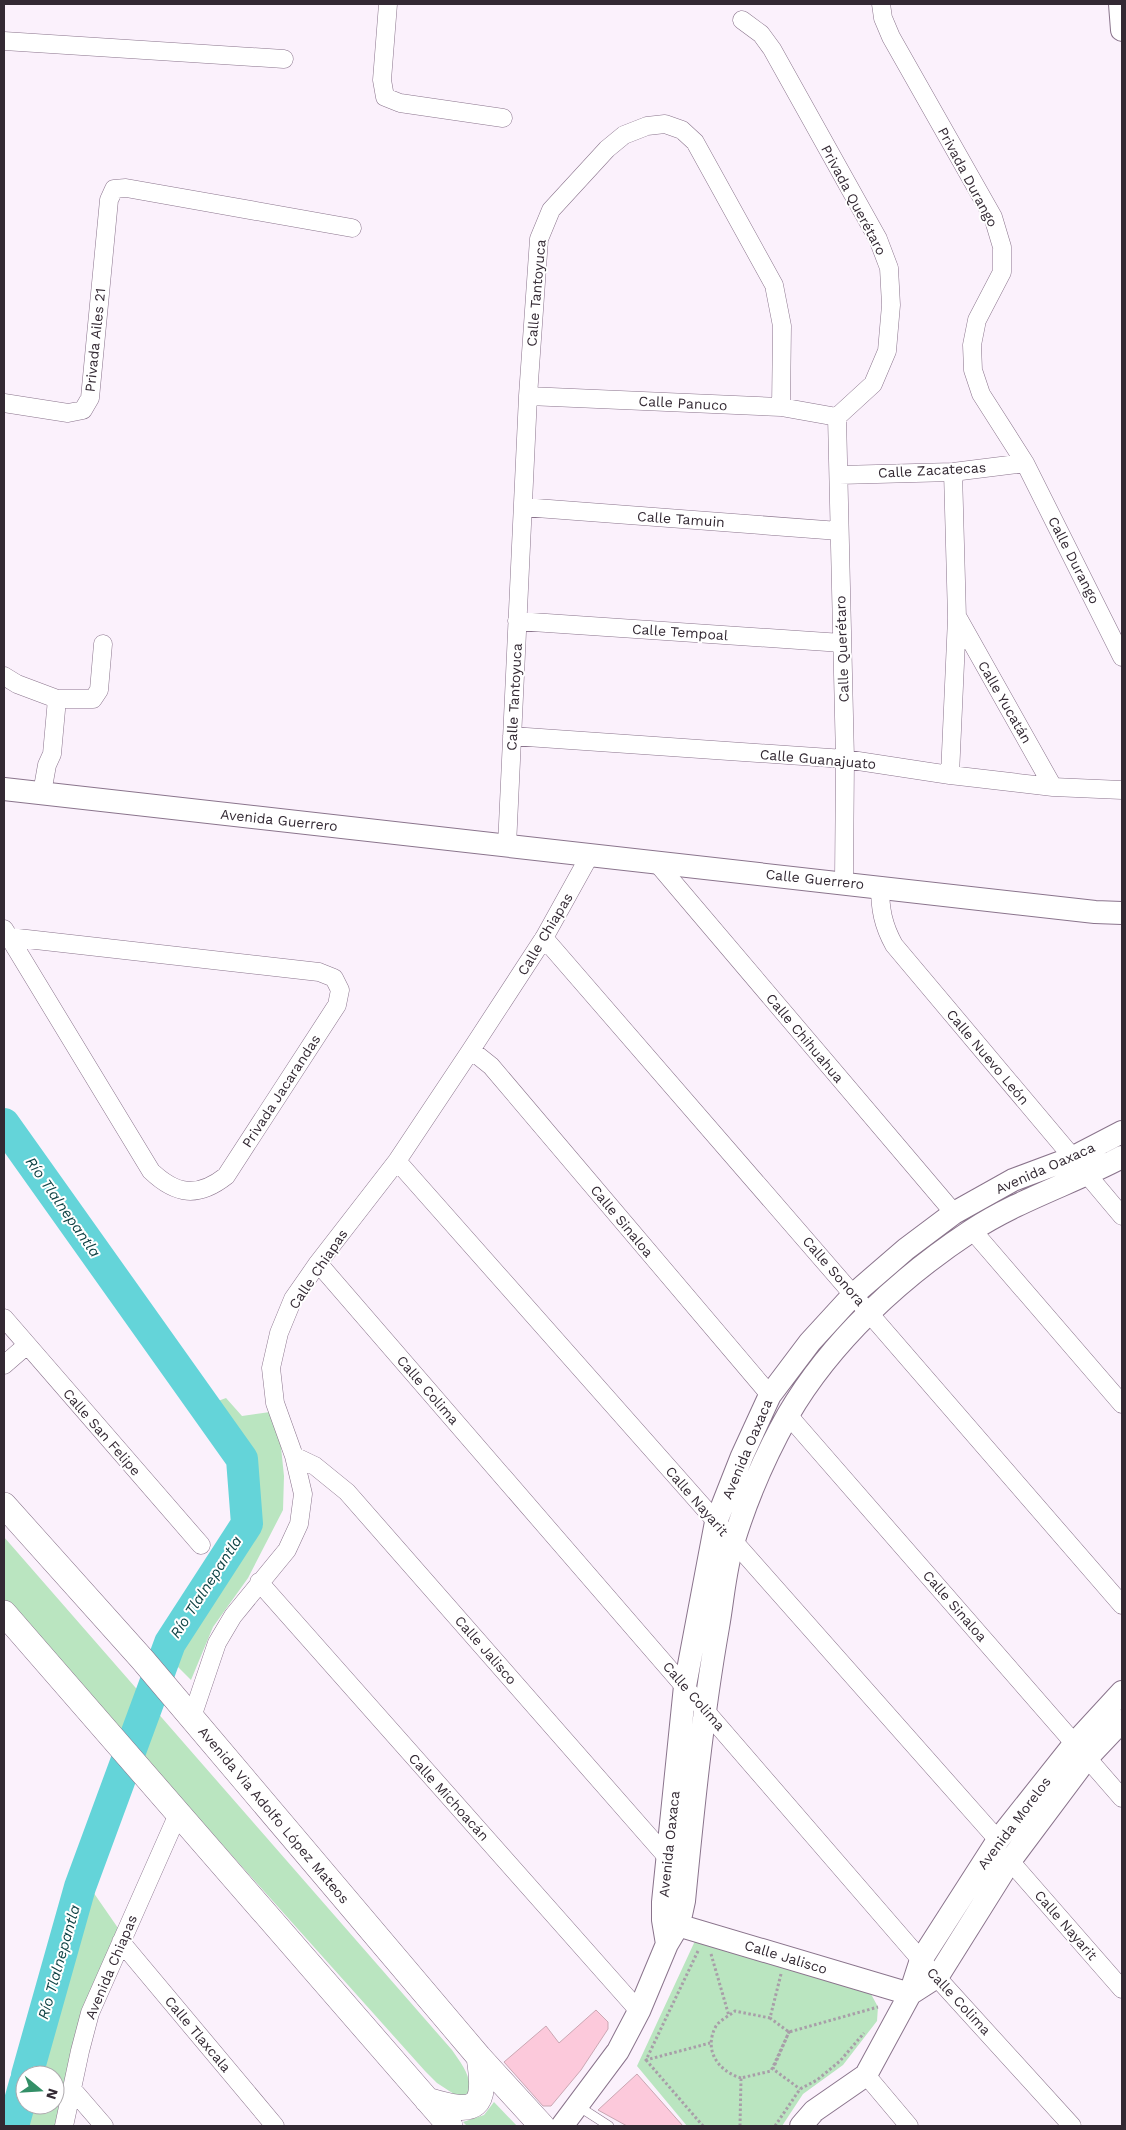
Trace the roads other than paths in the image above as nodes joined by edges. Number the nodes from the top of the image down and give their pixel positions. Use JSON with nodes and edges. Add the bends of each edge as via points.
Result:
{"nodes":[{"id":1,"x":388,"y":4,"type":"edge"},
{"id":2,"x":881,"y":4,"type":"edge"},
{"id":3,"x":1120,"y":4,"type":"edge"},
{"id":4,"x":742,"y":20,"type":"dead end"},
{"id":5,"x":1122,"y":30,"type":"edge"},
{"id":6,"x":4,"y":41,"type":"edge"},
{"id":7,"x":284,"y":58,"type":"dead end"},
{"id":8,"x":504,"y":118,"type":"dead end"},
{"id":9,"x":352,"y":228,"type":"dead end"},
{"id":10,"x":528,"y":396,"type":"junction"},
{"id":11,"x":4,"y":403,"type":"edge"},
{"id":12,"x":781,"y":407,"type":"junction"},
{"id":13,"x":837,"y":417,"type":"junction"},
{"id":14,"x":1025,"y":464,"type":"junction"},
{"id":15,"x":952,"y":472,"type":"junction"},
{"id":16,"x":839,"y":475,"type":"junction"},
{"id":17,"x":523,"y":507,"type":"junction"},
{"id":18,"x":839,"y":531,"type":"junction"},
{"id":19,"x":958,"y":618,"type":"junction"},
{"id":20,"x":517,"y":621,"type":"junction"},
{"id":21,"x":842,"y":642,"type":"junction"},
{"id":22,"x":103,"y":644,"type":"dead end"},
{"id":23,"x":1122,"y":657,"type":"edge"},
{"id":24,"x":4,"y":676,"type":"edge"},
{"id":25,"x":58,"y":699,"type":"junction"},
{"id":26,"x":512,"y":736,"type":"junction"},
{"id":27,"x":845,"y":759,"type":"junction"},
{"id":28,"x":950,"y":775,"type":"junction"},
{"id":29,"x":1053,"y":787,"type":"junction"},
{"id":30,"x":4,"y":789,"type":"edge"},
{"id":31,"x":1122,"y":790,"type":"edge"},
{"id":32,"x":46,"y":794,"type":"junction"},
{"id":33,"x":507,"y":846,"type":"junction"},
{"id":34,"x":590,"y":855,"type":"junction"},
{"id":35,"x":656,"y":862,"type":"junction"},
{"id":36,"x":844,"y":882,"type":"junction"},
{"id":37,"x":880,"y":886,"type":"junction"},
{"id":38,"x":1122,"y":913,"type":"edge"},
{"id":39,"x":6,"y":933,"type":"edge"},
{"id":40,"x":544,"y":938,"type":"junction"},
{"id":41,"x":471,"y":1050,"type":"junction"},
{"id":42,"x":1122,"y":1132,"type":"edge"},
{"id":43,"x":1122,"y":1157,"type":"edge"},
{"id":44,"x":1072,"y":1158,"type":"junction"},
{"id":45,"x":397,"y":1161,"type":"junction"},
{"id":46,"x":1087,"y":1176,"type":"junction"},
{"id":47,"x":954,"y":1213,"type":"junction"},
{"id":48,"x":1122,"y":1216,"type":"edge"},
{"id":49,"x":972,"y":1230,"type":"junction"},
{"id":50,"x":318,"y":1264,"type":"junction"},
{"id":51,"x":854,"y":1294,"type":"junction"},
{"id":52,"x":870,"y":1312,"type":"junction"},
{"id":53,"x":4,"y":1318,"type":"edge"},
{"id":54,"x":27,"y":1345,"type":"junction"},
{"id":55,"x":4,"y":1365,"type":"edge"},
{"id":56,"x":770,"y":1395,"type":"junction"},
{"id":57,"x":1122,"y":1404,"type":"edge"},
{"id":58,"x":788,"y":1415,"type":"junction"},
{"id":59,"x":294,"y":1456,"type":"junction"},
{"id":60,"x":4,"y":1505,"type":"edge"},
{"id":61,"x":716,"y":1522,"type":"junction"},
{"id":62,"x":733,"y":1542,"type":"junction"},
{"id":63,"x":201,"y":1545,"type":"dead end"},
{"id":64,"x":259,"y":1582,"type":"junction"},
{"id":65,"x":1122,"y":1605,"type":"edge"},
{"id":66,"x":4,"y":1613,"type":"edge"},
{"id":67,"x":685,"y":1686,"type":"junction"},
{"id":68,"x":1122,"y":1692,"type":"edge"},
{"id":69,"x":704,"y":1708,"type":"junction"},
{"id":70,"x":192,"y":1717,"type":"junction"},
{"id":71,"x":1122,"y":1721,"type":"edge"},
{"id":72,"x":1081,"y":1750,"type":"junction"},
{"id":73,"x":1122,"y":1798,"type":"edge"},
{"id":74,"x":178,"y":1814,"type":"junction"},
{"id":75,"x":998,"y":1840,"type":"junction"},
{"id":76,"x":667,"y":1857,"type":"junction"},
{"id":77,"x":1010,"y":1861,"type":"junction"},
{"id":78,"x":671,"y":1922,"type":"junction"},
{"id":79,"x":120,"y":1942,"type":"junction"},
{"id":80,"x":921,"y":1960,"type":"junction"},
{"id":81,"x":938,"y":1976,"type":"junction"},
{"id":82,"x":1122,"y":1989,"type":"edge"},
{"id":83,"x":910,"y":1994,"type":"junction"},
{"id":84,"x":639,"y":2011,"type":"junction"},
{"id":85,"x":478,"y":2057,"type":"junction"},
{"id":86,"x":866,"y":2075,"type":"junction"},
{"id":87,"x":72,"y":2089,"type":"junction"},
{"id":88,"x":427,"y":2100,"type":"junction"},
{"id":89,"x":578,"y":2106,"type":"junction"},
{"id":90,"x":64,"y":2126,"type":"edge"},
{"id":91,"x":104,"y":2126,"type":"edge"},
{"id":92,"x":275,"y":2126,"type":"edge"},
{"id":93,"x":450,"y":2126,"type":"edge"},
{"id":94,"x":542,"y":2126,"type":"edge"},
{"id":95,"x":562,"y":2126,"type":"edge"},
{"id":96,"x":609,"y":2126,"type":"edge"},
{"id":97,"x":801,"y":2126,"type":"edge"},
{"id":98,"x":909,"y":2126,"type":"edge"},
{"id":99,"x":1072,"y":2126,"type":"edge"}],
"edges":[{"from":1,"to":8,"type":"street","via":[[382,80],[385,96],[400,102]]},
{"from":2,"to":14,"type":"street","name":"Privada Durango","via":[[891,37],[993,217],[1002,246],[1002,272],[977,320],[972,345],[973,370],[981,394]]},
{"from":3,"to":5,"type":"street"},
{"from":4,"to":13,"type":"street","name":"Privada Querétaro","via":[[761,34],[772,49],[878,239],[888,268],[891,305],[887,351],[873,384]]},
{"from":6,"to":7,"type":"street"},
{"from":9,"to":11,"type":"street","name":"Privada Ailes 21","via":[[126,188],[114,189],[109,200],[90,398],[83,410],[68,413]]},
{"from":10,"to":12,"type":"street","name":"Calle Panuco"},
{"from":10,"to":12,"type":"street","name":"Calle Tantoyuca","via":[[538,245],[551,210],[624,135],[647,126],[665,124],[682,130],[695,142],[774,285],[782,326]]},
{"from":10,"to":17,"type":"street","name":"Calle Tantoyuca"},
{"from":12,"to":13,"type":"street","name":"Calle Panuco"},
{"from":13,"to":16,"type":"street","name":"Calle Querétaro"},
{"from":14,"to":15,"type":"street","name":"Calle Zacatecas"},
{"from":14,"to":23,"type":"street","name":"Calle Durango"},
{"from":15,"to":16,"type":"street","name":"Calle Zacatecas"},
{"from":15,"to":19,"type":"street","name":"Calle Yucatán"},
{"from":16,"to":18,"type":"street","name":"Calle Querétaro"},
{"from":17,"to":18,"type":"street","name":"Calle Tamuin"},
{"from":17,"to":20,"type":"street","name":"Calle Tantoyuca"},
{"from":18,"to":21,"type":"street","name":"Calle Querétaro"},
{"from":19,"to":28,"type":"street","name":"Calle Yucatán"},
{"from":19,"to":29,"type":"street","name":"Calle Yucatán"},
{"from":20,"to":21,"type":"street","name":"Calle Tempoal"},
{"from":20,"to":26,"type":"street","name":"Calle Tantoyuca"},
{"from":21,"to":27,"type":"street","name":"Calle Querétaro"},
{"from":22,"to":25,"type":"street","via":[[99,690],[93,698]]},
{"from":24,"to":25,"type":"street"},
{"from":25,"to":32,"type":"street","via":[[52,754],[47,765]]},
{"from":26,"to":27,"type":"street","name":"Calle Guanajuato"},
{"from":26,"to":33,"type":"street","name":"Calle Tantoyuca"},
{"from":27,"to":28,"type":"street","name":"Calle Guanajuato"},
{"from":27,"to":36,"type":"street","name":"Calle Querétaro"},
{"from":28,"to":29,"type":"street","name":"Calle Guanajuato"},
{"from":29,"to":31,"type":"street","name":"Calle Guanajuato"},
{"from":30,"to":32,"type":"street","name":"Avenida Guerrero"},
{"from":32,"to":33,"type":"street","name":"Avenida Guerrero"},
{"from":33,"to":34,"type":"street","name":"Calle Guerrero"},
{"from":34,"to":35,"type":"street","name":"Calle Guerrero"},
{"from":34,"to":40,"type":"street","name":"Calle Chiapas"},
{"from":35,"to":36,"type":"street","name":"Calle Guerrero"},
{"from":35,"to":47,"type":"street","name":"Calle Chihuahua"},
{"from":36,"to":37,"type":"street","name":"Calle Guerrero"},
{"from":37,"to":38,"type":"street","name":"Calle Guerrero"},
{"from":37,"to":44,"type":"street","name":"Calle Nuevo León","via":[[880,909],[894,946]]},
{"from":39,"to":39,"type":"street","name":"Privada Jacarandas","via":[[151,1171],[164,1184],[180,1191],[197,1191],[213,1186],[226,1176],[338,1004],[340,990],[334,978],[319,972]]},
{"from":40,"to":41,"type":"street","name":"Calle Chiapas"},
{"from":40,"to":51,"type":"street","name":"Calle Sonora"},
{"from":41,"to":45,"type":"street","name":"Calle Chiapas"},
{"from":41,"to":56,"type":"street","name":"Calle Sinaloa","via":[[491,1066]]},
{"from":42,"to":44,"type":"street","name":"Avenida Oaxaca"},
{"from":43,"to":46,"type":"street","name":"Avenida Oaxaca"},
{"from":44,"to":46,"type":"street","name":"Calle Nuevo León"},
{"from":44,"to":47,"type":"street","name":"Avenida Oaxaca","via":[[1013,1180]]},
{"from":45,"to":50,"type":"street","name":"Calle Chiapas"},
{"from":45,"to":61,"type":"street","name":"Calle Nayarit"},
{"from":46,"to":48,"type":"street","name":"Calle Nuevo León"},
{"from":46,"to":49,"type":"street","name":"Avenida Oaxaca","via":[[1027,1200]]},
{"from":47,"to":51,"type":"street","name":"Avenida Oaxaca"},
{"from":49,"to":52,"type":"street","name":"Avenida Oaxaca","via":[[921,1267]]},
{"from":49,"to":57,"type":"street"},
{"from":50,"to":59,"type":"street","name":"Calle Chiapas","via":[[293,1299],[279,1333],[271,1368],[275,1403]]},
{"from":50,"to":67,"type":"street","name":"Calle Colima"},
{"from":51,"to":52,"type":"street","name":"Calle Sonora"},
{"from":51,"to":56,"type":"street","name":"Avenida Oaxaca","via":[[810,1342]]},
{"from":52,"to":58,"type":"street","name":"Avenida Oaxaca","via":[[828,1359]]},
{"from":52,"to":65,"type":"street","name":"Calle Sonora"},
{"from":53,"to":54,"type":"street","name":"Calle San Felipe"},
{"from":54,"to":55,"type":"street"},
{"from":54,"to":63,"type":"street","name":"Calle San Felipe"},
{"from":56,"to":61,"type":"street","name":"Avenida Oaxaca"},
{"from":58,"to":62,"type":"street","name":"Avenida Oaxaca","via":[[758,1476]]},
{"from":58,"to":72,"type":"street","name":"Calle Sinaloa"},
{"from":59,"to":64,"type":"street","name":"Calle Chiapas","via":[[303,1494],[299,1524],[288,1550]]},
{"from":59,"to":76,"type":"street","name":"Calle Jalisco","via":[[315,1466],[347,1492]]},
{"from":60,"to":70,"type":"main road","name":"Avenida Via Adolfo López Mateos"},
{"from":61,"to":62,"type":"street","name":"Calle Nayarit"},
{"from":61,"to":67,"type":"street","name":"Avenida Oaxaca"},
{"from":62,"to":69,"type":"street","name":"Avenida Oaxaca"},
{"from":62,"to":75,"type":"street","name":"Calle Nayarit"},
{"from":64,"to":70,"type":"street","name":"Calle Chiapas","via":[[217,1643]]},
{"from":64,"to":84,"type":"street","name":"Calle Michoacán"},
{"from":66,"to":74,"type":"main road"},
{"from":67,"to":69,"type":"street","name":"Calle Colima"},
{"from":67,"to":76,"type":"street","name":"Avenida Oaxaca"},
{"from":68,"to":72,"type":"street","name":"Avenida Morelos"},
{"from":69,"to":78,"type":"street","name":"Avenida Oaxaca","via":[[684,1901]]},
{"from":69,"to":80,"type":"street","name":"Calle Colima"},
{"from":70,"to":85,"type":"main road","name":"Avenida Via Adolfo López Mateos"},
{"from":71,"to":72,"type":"street","name":"Avenida Morelos"},
{"from":72,"to":73,"type":"street","name":"Calle Sinaloa"},
{"from":72,"to":75,"type":"street","name":"Avenida Morelos"},
{"from":72,"to":77,"type":"street","name":"Avenida Morelos"},
{"from":74,"to":79,"type":"street","name":"Avenida Chiapas"},
{"from":74,"to":88,"type":"main road"},
{"from":75,"to":80,"type":"street","name":"Avenida Morelos"},
{"from":76,"to":78,"type":"street","name":"Avenida Oaxaca"},
{"from":77,"to":81,"type":"street","name":"Avenida Morelos"},
{"from":77,"to":82,"type":"street","name":"Calle Nayarit"},
{"from":78,"to":83,"type":"street","name":"Calle Jalisco"},
{"from":78,"to":84,"type":"street","name":"Avenida Oaxaca","via":[[667,1944]]},
{"from":79,"to":87,"type":"street","name":"Avenida Chiapas","via":[[90,2013]]},
{"from":79,"to":92,"type":"street","name":"Calle Tlaxcala"},
{"from":80,"to":81,"type":"street","name":"Calle Colima"},
{"from":80,"to":83,"type":"street","name":"Avenida Morelos"},
{"from":81,"to":83,"type":"street","name":"Avenida Morelos"},
{"from":81,"to":99,"type":"street","name":"Calle Colima"},
{"from":83,"to":86,"type":"street","name":"Avenida Morelos"},
{"from":84,"to":89,"type":"street","name":"Avenida Oaxaca","via":[[618,2051]]},
{"from":85,"to":88,"type":"main road","via":[[483,2084],[477,2103],[460,2109]]},
{"from":85,"to":94,"type":"main road","name":"Avenida Via Adolfo López Mateos"},
{"from":86,"to":97,"type":"street","name":"Avenida Morelos","via":[[821,2105]]},
{"from":86,"to":98,"type":"street"},
{"from":87,"to":90,"type":"street","name":"Avenida Chiapas"},
{"from":87,"to":91,"type":"street"},
{"from":88,"to":93,"type":"main road"},
{"from":89,"to":95,"type":"street","name":"Avenida Oaxaca"},
{"from":89,"to":96,"type":"lane"}]}
